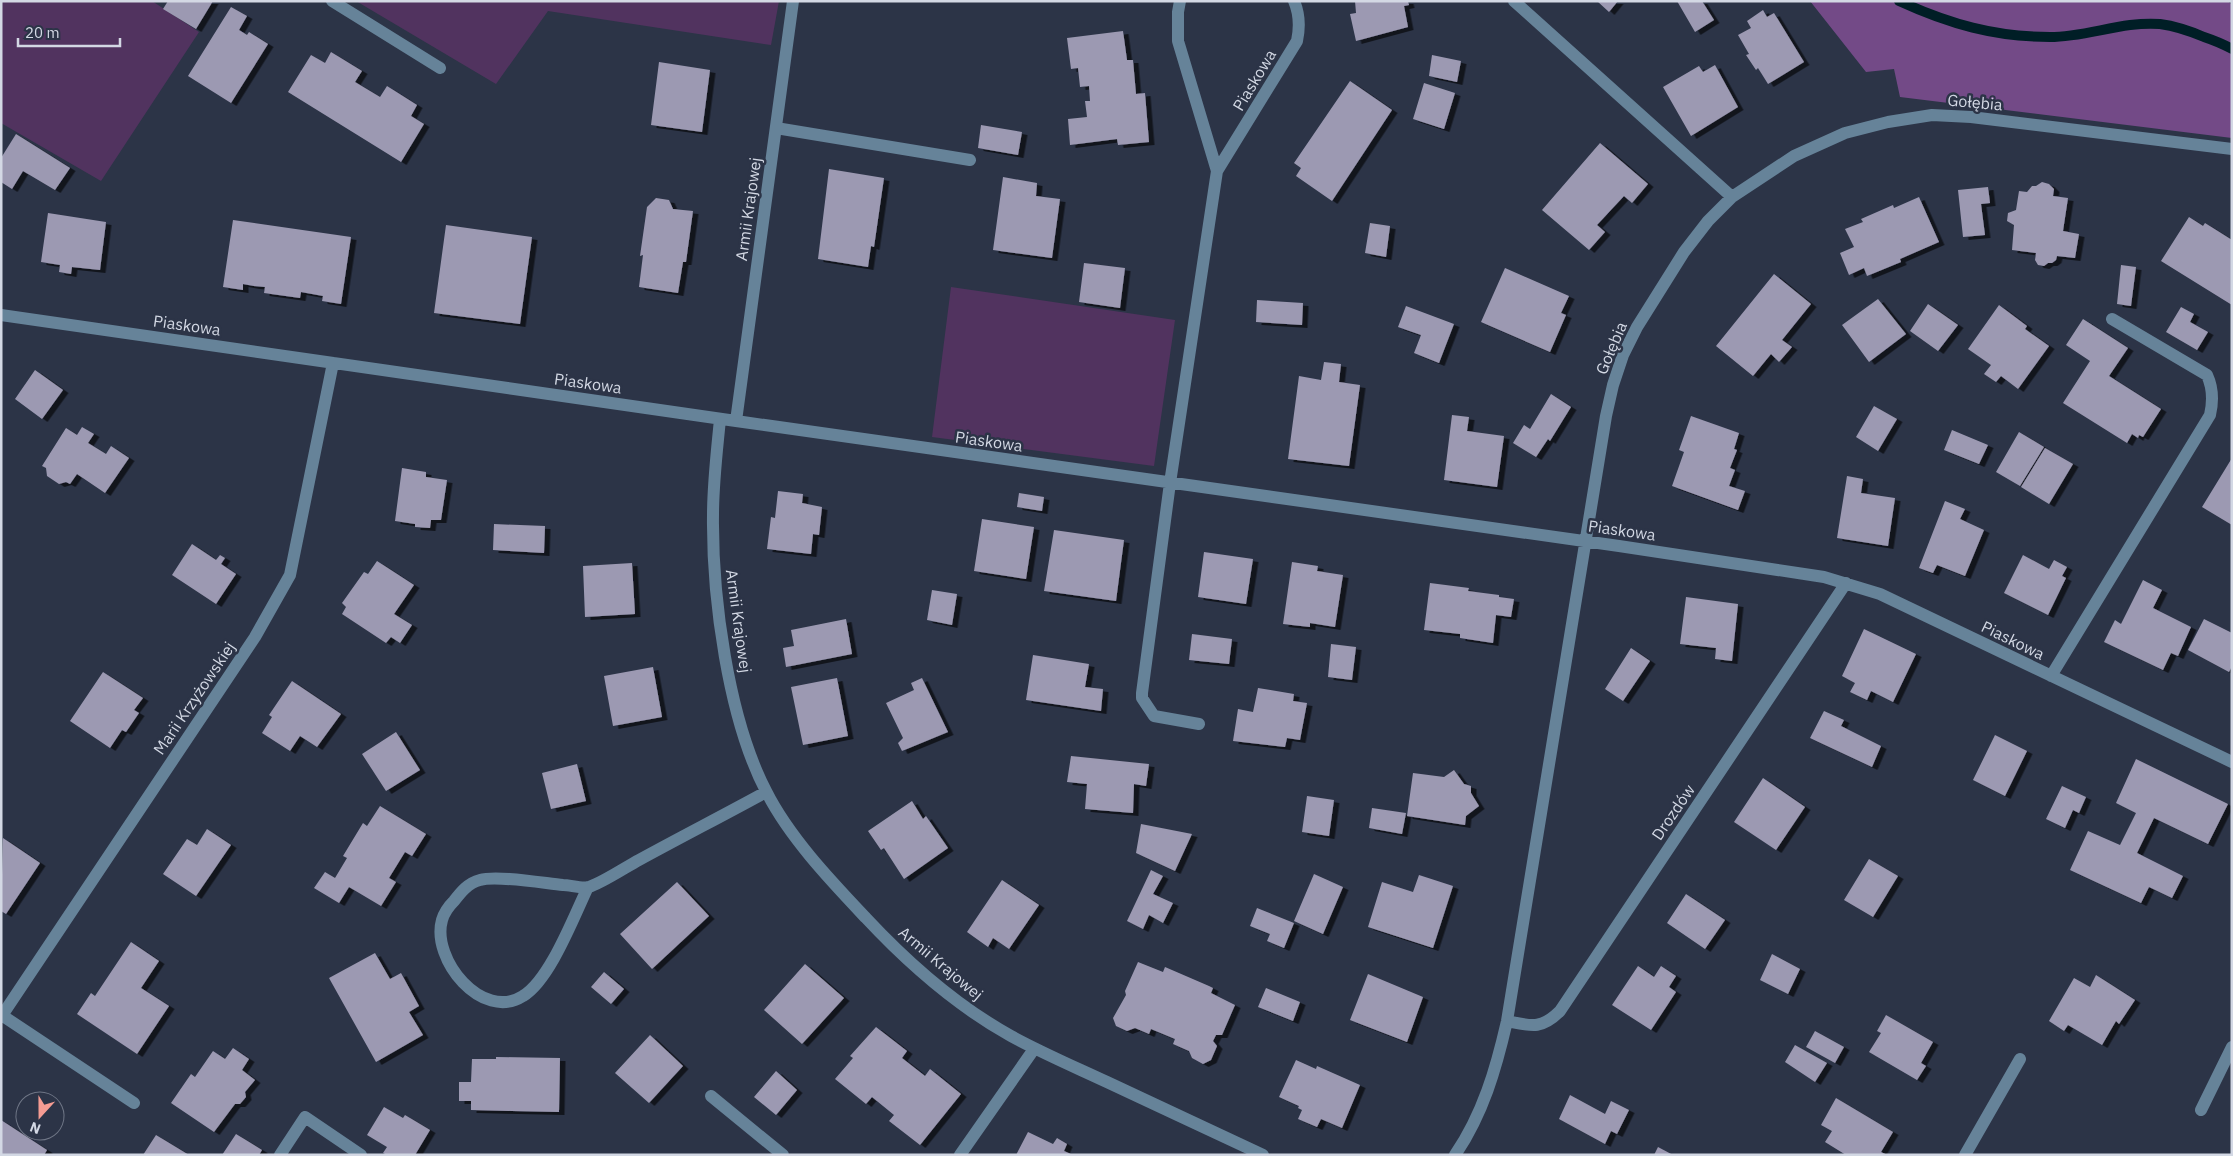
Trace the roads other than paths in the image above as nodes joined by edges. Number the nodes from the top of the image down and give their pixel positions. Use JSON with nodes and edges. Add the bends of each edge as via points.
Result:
{"nodes":[{"id":1,"x":332,"y":1,"type":"edge"},
{"id":2,"x":793,"y":1,"type":"edge"},
{"id":3,"x":1180,"y":1,"type":"edge"},
{"id":4,"x":1294,"y":1,"type":"edge"},
{"id":5,"x":1514,"y":1,"type":"edge"},
{"id":6,"x":440,"y":68,"type":"dead end"},
{"id":7,"x":776,"y":128,"type":"junction"},
{"id":8,"x":2232,"y":148,"type":"edge"},
{"id":9,"x":970,"y":160,"type":"dead end"},
{"id":10,"x":1217,"y":171,"type":"junction"},
{"id":11,"x":1732,"y":197,"type":"junction"},
{"id":12,"x":1,"y":315,"type":"edge"},
{"id":13,"x":2112,"y":319,"type":"dead end"},
{"id":14,"x":333,"y":363,"type":"junction"},
{"id":15,"x":720,"y":419,"type":"junction"},
{"id":16,"x":736,"y":421,"type":"junction"},
{"id":17,"x":1170,"y":483,"type":"junction"},
{"id":18,"x":1584,"y":541,"type":"junction"},
{"id":19,"x":1846,"y":583,"type":"junction"},
{"id":20,"x":2051,"y":676,"type":"junction"},
{"id":21,"x":1198,"y":724,"type":"dead end"},
{"id":22,"x":2232,"y":762,"type":"edge"},
{"id":23,"x":766,"y":792,"type":"junction"},
{"id":24,"x":588,"y":887,"type":"junction"},
{"id":25,"x":2,"y":1016,"type":"edge"},
{"id":26,"x":1507,"y":1021,"type":"junction"},
{"id":27,"x":2232,"y":1047,"type":"edge"},
{"id":28,"x":1034,"y":1048,"type":"junction"},
{"id":29,"x":2020,"y":1059,"type":"dead end"},
{"id":30,"x":711,"y":1096,"type":"dead end"},
{"id":31,"x":134,"y":1102,"type":"dead end"},
{"id":32,"x":2202,"y":1110,"type":"dead end"},
{"id":33,"x":280,"y":1155,"type":"edge"},
{"id":34,"x":361,"y":1155,"type":"edge"},
{"id":35,"x":783,"y":1155,"type":"edge"},
{"id":36,"x":960,"y":1155,"type":"edge"},
{"id":37,"x":1263,"y":1155,"type":"edge"},
{"id":38,"x":1456,"y":1155,"type":"edge"},
{"id":39,"x":1964,"y":1155,"type":"edge"}],
"edges":[{"from":1,"to":6,"type":"street"},
{"from":2,"to":7,"type":"street","name":"Armii Krajowej"},
{"from":3,"to":10,"type":"street","name":"Piaskowa","via":[[1178,41]]},
{"from":4,"to":10,"type":"street","name":"Piaskowa","via":[[1300,28],[1297,41]]},
{"from":5,"to":11,"type":"street"},
{"from":7,"to":9,"type":"street"},
{"from":7,"to":16,"type":"street","name":"Armii Krajowej"},
{"from":8,"to":11,"type":"street","name":"Gołębia","via":[[1971,117],[1932,116],[1888,122],[1845,133],[1794,156]]},
{"from":10,"to":17,"type":"street","name":"Piaskowa"},
{"from":11,"to":18,"type":"street","name":"Gołębia","via":[[1684,252],[1637,327],[1623,356],[1606,416]]},
{"from":12,"to":14,"type":"street","name":"Piaskowa"},
{"from":13,"to":20,"type":"street","name":"Piaskowa","via":[[2208,375],[2212,405],[2210,415]]},
{"from":14,"to":15,"type":"street","name":"Piaskowa"},
{"from":14,"to":25,"type":"street","name":"Marii Krzyżowskiej","via":[[290,575],[255,637]]},
{"from":15,"to":16,"type":"street","name":"Piaskowa"},
{"from":15,"to":23,"type":"street","name":"Armii Krajowej","via":[[712,516],[723,641],[741,724]]},
{"from":16,"to":17,"type":"street","name":"Piaskowa"},
{"from":17,"to":18,"type":"street","name":"Piaskowa"},
{"from":17,"to":21,"type":"street","name":"Piaskowa","via":[[1142,698],[1154,716]]},
{"from":18,"to":19,"type":"street","name":"Piaskowa","via":[[1802,573]]},
{"from":18,"to":26,"type":"street"},
{"from":19,"to":20,"type":"street","name":"Piaskowa","via":[[1880,594]]},
{"from":19,"to":26,"type":"street","name":"Drozdów","via":[[1560,1011],[1541,1025]]},
{"from":20,"to":22,"type":"street","name":"Piaskowa"},
{"from":23,"to":24,"type":"street"},
{"from":23,"to":28,"type":"street","name":"Armii Krajowej","via":[[820,867],[882,935],[950,995]]},
{"from":24,"to":24,"type":"street","via":[[490,878],[472,883],[462,890],[444,916],[440,938],[447,960],[465,984],[482,997],[514,1001],[533,988],[548,969]]},
{"from":25,"to":31,"type":"street"},
{"from":26,"to":38,"type":"street","via":[[1489,1092]]},
{"from":27,"to":32,"type":"street"},
{"from":28,"to":36,"type":"street"},
{"from":28,"to":37,"type":"street","name":"Armii Krajowej"},
{"from":29,"to":39,"type":"street"},
{"from":30,"to":35,"type":"street"},
{"from":33,"to":34,"type":"street","via":[[305,1117]]}]}
